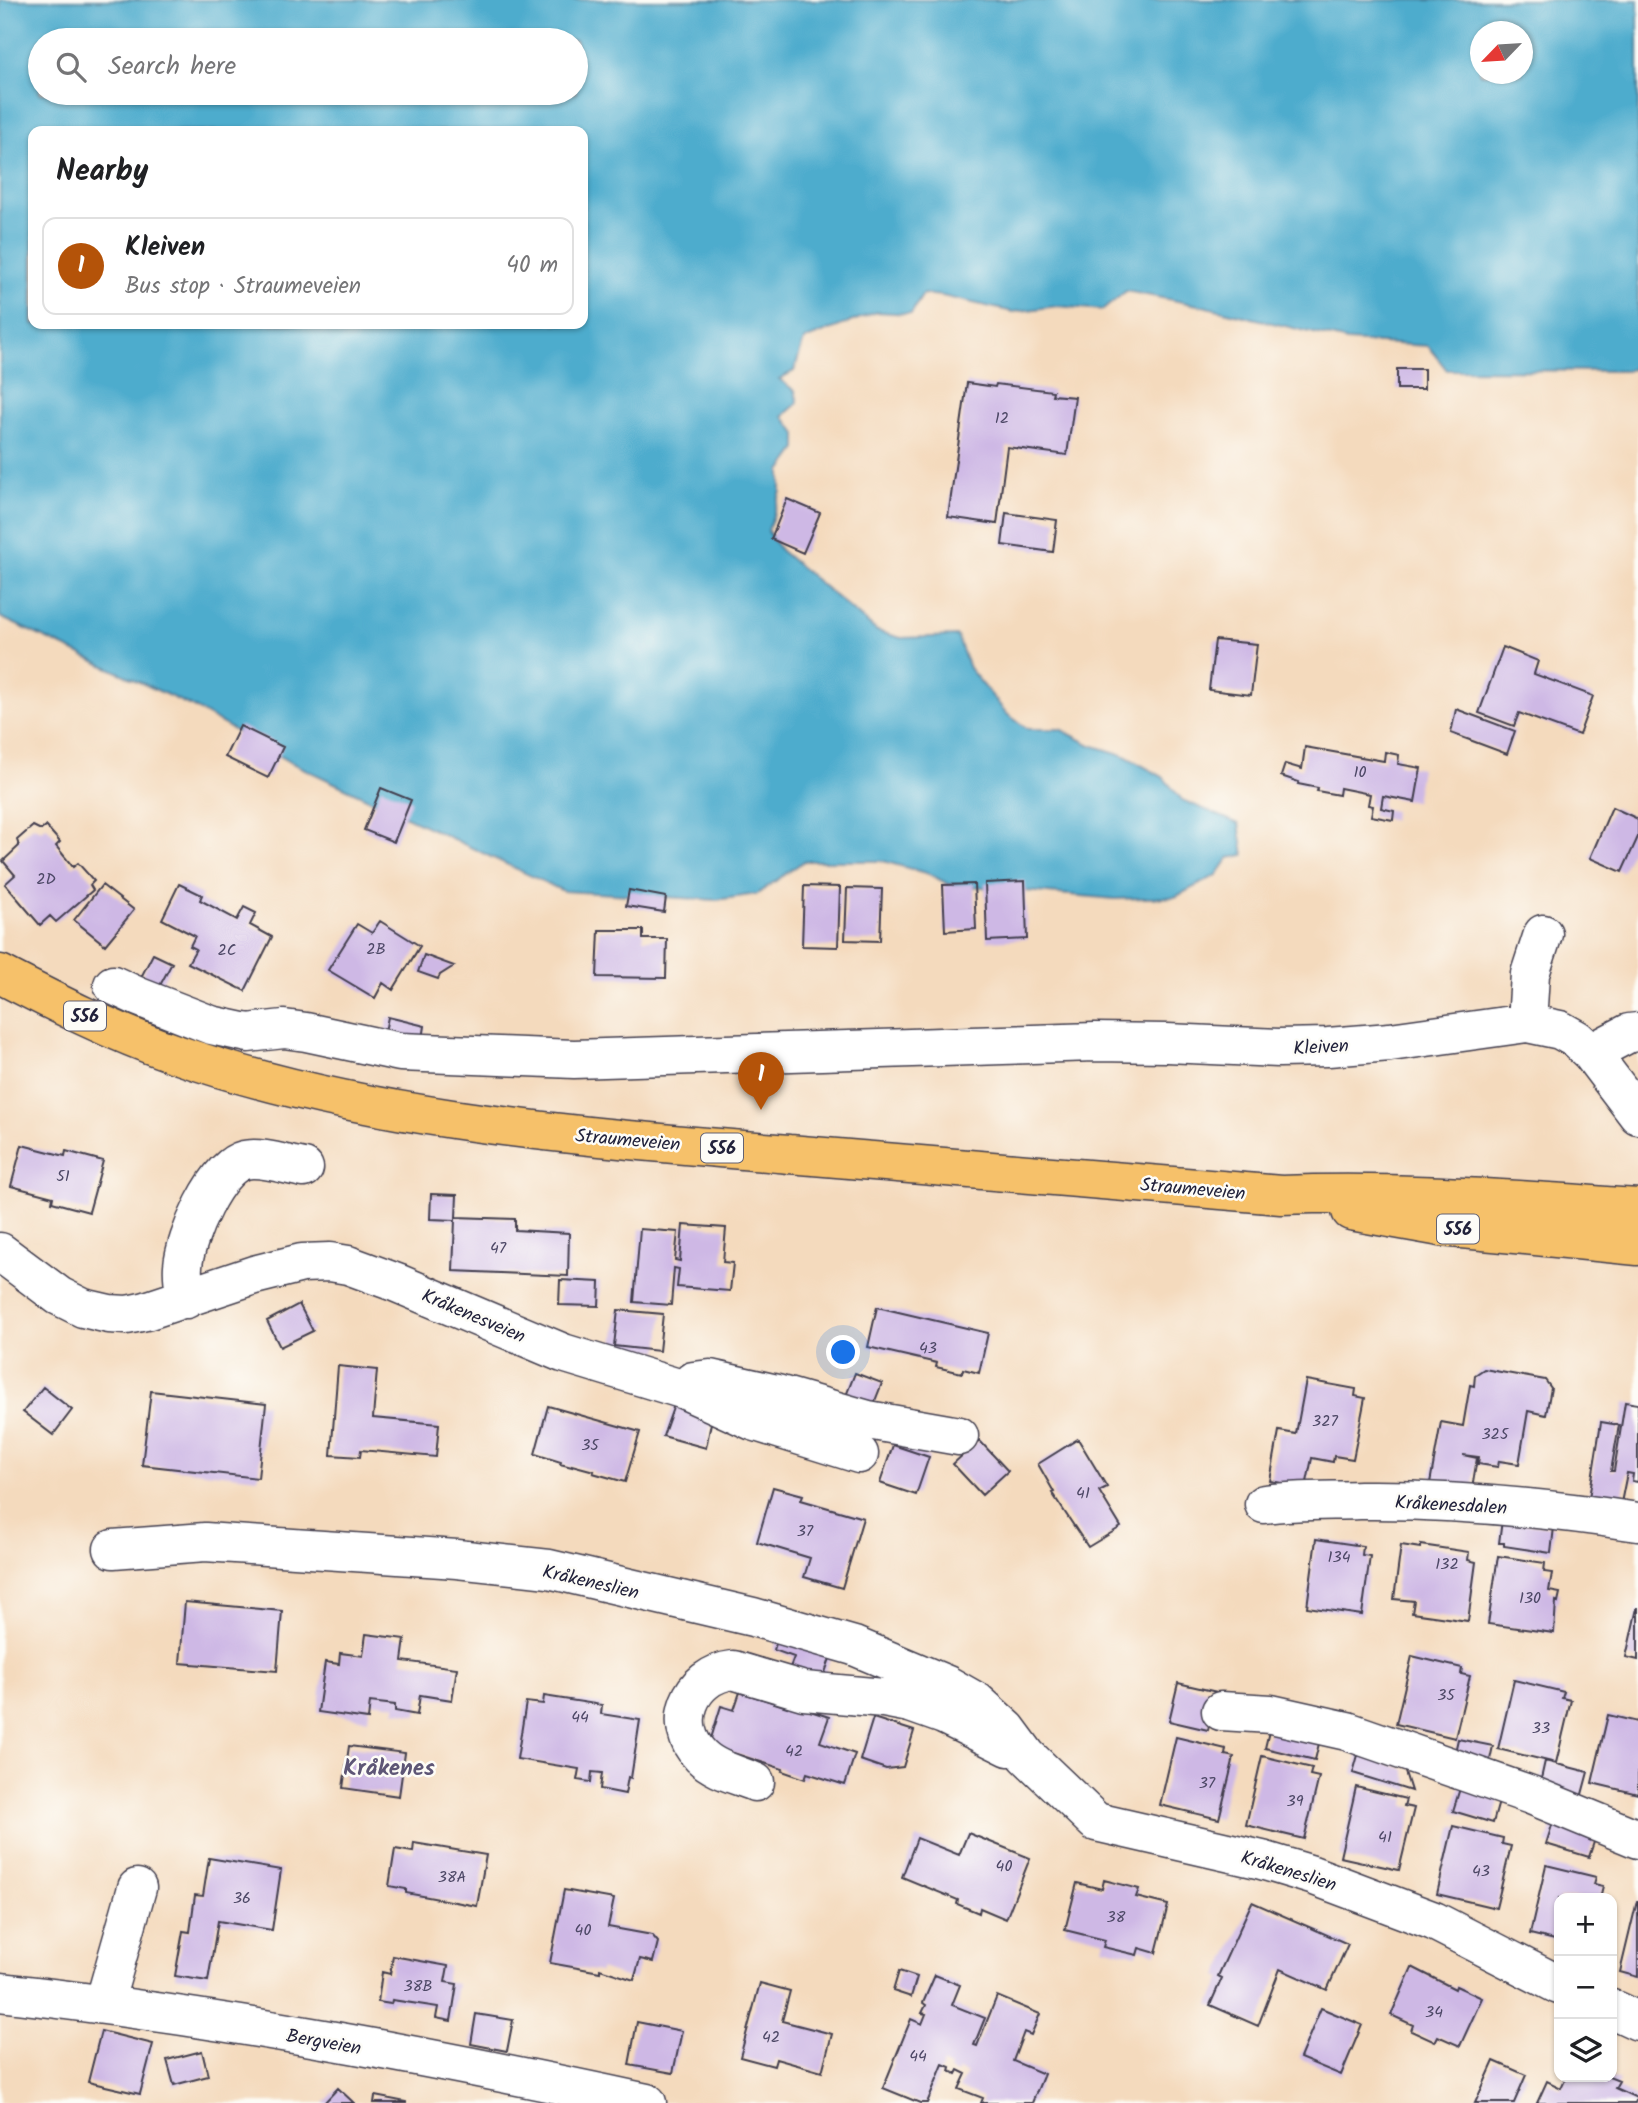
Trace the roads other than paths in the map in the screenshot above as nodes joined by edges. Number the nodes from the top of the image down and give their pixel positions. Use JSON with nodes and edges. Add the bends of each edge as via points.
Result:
{"nodes":[{"id":1,"x":1543,"y":934,"type":"dead end"},
{"id":2,"x":0,"y":974,"type":"edge"},
{"id":3,"x":113,"y":985,"type":"dead end"},
{"id":4,"x":1527,"y":1023,"type":"junction"},
{"id":5,"x":1638,"y":1032,"type":"edge"},
{"id":6,"x":1591,"y":1054,"type":"junction"},
{"id":7,"x":1638,"y":1115,"type":"edge"},
{"id":8,"x":304,"y":1168,"type":"dead end"},
{"id":9,"x":1281,"y":1195,"type":"junction"},
{"id":10,"x":1638,"y":1208,"type":"edge"},
{"id":11,"x":1638,"y":1246,"type":"edge"},
{"id":12,"x":0,"y":1252,"type":"edge"},
{"id":13,"x":186,"y":1299,"type":"junction"},
{"id":14,"x":685,"y":1390,"type":"junction"},
{"id":15,"x":959,"y":1436,"type":"dead end"},
{"id":16,"x":859,"y":1454,"type":"dead end"},
{"id":17,"x":1264,"y":1504,"type":"dead end"},
{"id":18,"x":1638,"y":1522,"type":"edge"},
{"id":19,"x":113,"y":1549,"type":"dead end"},
{"id":20,"x":1221,"y":1711,"type":"dead end"},
{"id":21,"x":1027,"y":1756,"type":"junction"},
{"id":22,"x":755,"y":1783,"type":"dead end"},
{"id":23,"x":1638,"y":1839,"type":"edge"},
{"id":24,"x":137,"y":1888,"type":"dead end"},
{"id":25,"x":1554,"y":1982,"type":"edge"},
{"id":26,"x":0,"y":1993,"type":"edge"},
{"id":27,"x":104,"y":2004,"type":"junction"},
{"id":28,"x":1617,"y":2011,"type":"edge"},
{"id":29,"x":1638,"y":2021,"type":"edge"},
{"id":30,"x":647,"y":2103,"type":"edge"}],
"edges":[{"from":1,"to":4,"type":"street","via":[[1530,974]]},
{"from":2,"to":9,"type":"main road","name":"Straumeveien","number":"556","via":[[172,1053],[351,1103],[536,1131]]},
{"from":3,"to":4,"type":"street","name":"Kleiven","via":[[211,1025],[248,1033],[284,1029],[400,1052],[573,1059],[1095,1042],[1279,1048],[1390,1042]]},
{"from":4,"to":6,"type":"street","name":"Kleiven","via":[[1560,1030]]},
{"from":5,"to":6,"type":"street"},
{"from":6,"to":7,"type":"street","name":"Kleiven"},
{"from":8,"to":13,"type":"street","via":[[253,1159],[228,1169],[187,1244],[182,1279]]},
{"from":9,"to":10,"type":"main road","name":"Straumeveien","number":"556","via":[[1441,1195]]},
{"from":9,"to":11,"type":"main road","name":"Straumeveien","number":"556","via":[[1441,1227]]},
{"from":12,"to":13,"type":"street","name":"Kråkenesveien","via":[[59,1296],[94,1312],[127,1315]]},
{"from":13,"to":14,"type":"street","name":"Kråkenesveien","via":[[284,1266],[348,1265],[563,1353]]},
{"from":14,"to":15,"type":"street","via":[[697,1379],[710,1379],[868,1420]]},
{"from":14,"to":16,"type":"street","name":"Kråkenesveien","via":[[753,1420]]},
{"from":17,"to":18,"type":"street","name":"Kråkenesdalen","via":[[1429,1499]]},
{"from":19,"to":21,"type":"street","name":"Kråkeneslien","via":[[205,1542],[549,1569],[854,1646],[977,1702]]},
{"from":20,"to":23,"type":"street","via":[[1271,1714],[1347,1731],[1531,1795]]},
{"from":21,"to":22,"type":"street","name":"Kråkeneslien","via":[[910,1703],[804,1692],[723,1671],[693,1692],[687,1705],[690,1738],[709,1763]]},
{"from":21,"to":25,"type":"street","name":"Kråkeneslien","via":[[1096,1822],[1312,1875],[1434,1921]]},
{"from":24,"to":27,"type":"street"},
{"from":26,"to":27,"type":"street","name":"Bergveien"},
{"from":27,"to":30,"type":"street","name":"Bergveien","via":[[373,2049]]},
{"from":28,"to":29,"type":"street"}]}
